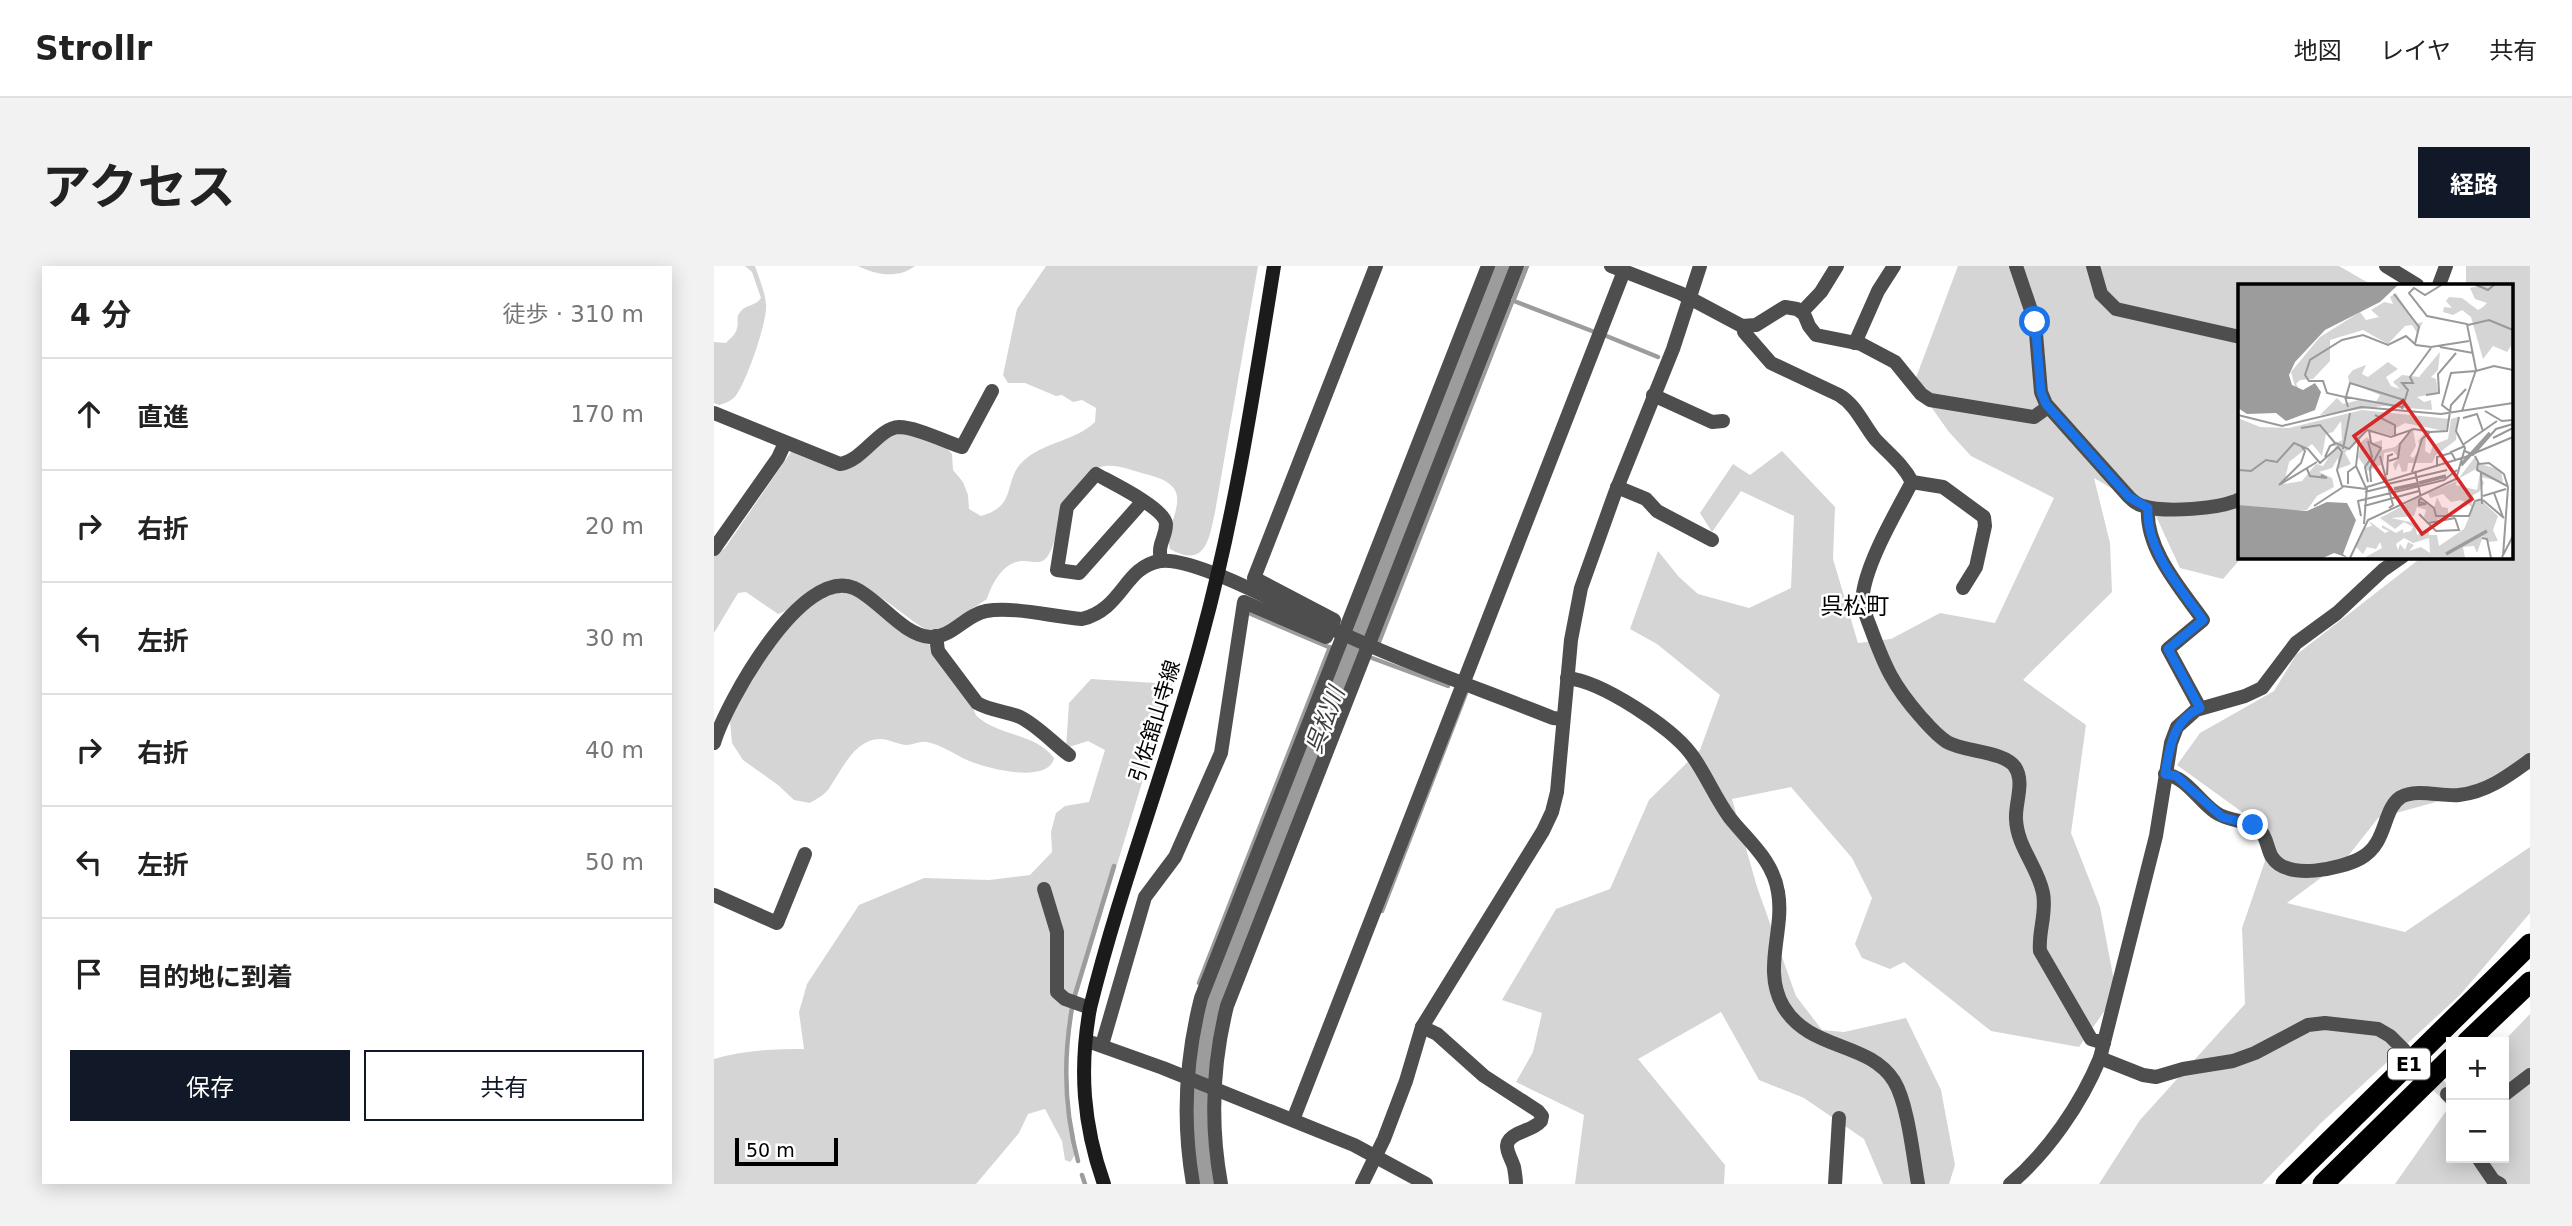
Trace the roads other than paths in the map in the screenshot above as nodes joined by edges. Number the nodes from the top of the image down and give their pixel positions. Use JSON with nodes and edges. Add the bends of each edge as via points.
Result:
{"nodes":[{"id":1,"x":1274,"y":266,"type":"edge"},
{"id":2,"x":1377,"y":266,"type":"edge"},
{"id":3,"x":1488,"y":266,"type":"edge"},
{"id":4,"x":1517,"y":266,"type":"edge"},
{"id":5,"x":1700,"y":266,"type":"edge"},
{"id":6,"x":1837,"y":266,"type":"edge"},
{"id":7,"x":1894,"y":266,"type":"edge"},
{"id":8,"x":2016,"y":266,"type":"edge"},
{"id":9,"x":2093,"y":266,"type":"edge"},
{"id":10,"x":2386,"y":266,"type":"edge"},
{"id":11,"x":2446,"y":266,"type":"edge"},
{"id":12,"x":1617,"y":269,"type":"edge"},
{"id":13,"x":2415,"y":284,"type":"edge"},
{"id":14,"x":2439,"y":284,"type":"edge"},
{"id":15,"x":1690,"y":299,"type":"junction"},
{"id":16,"x":1802,"y":312,"type":"junction"},
{"id":17,"x":1745,"y":326,"type":"junction"},
{"id":18,"x":2238,"y":337,"type":"edge"},
{"id":19,"x":1856,"y":342,"type":"junction"},
{"id":20,"x":992,"y":391,"type":"dead end"},
{"id":21,"x":1653,"y":395,"type":"junction"},
{"id":22,"x":2048,"y":408,"type":"junction"},
{"id":23,"x":714,"y":413,"type":"edge"},
{"id":24,"x":1723,"y":421,"type":"dead end"},
{"id":25,"x":785,"y":443,"type":"junction"},
{"id":26,"x":1912,"y":482,"type":"junction"},
{"id":27,"x":1617,"y":487,"type":"junction"},
{"id":28,"x":2238,"y":499,"type":"edge"},
{"id":29,"x":1143,"y":501,"type":"junction"},
{"id":30,"x":2148,"y":508,"type":"junction"},
{"id":31,"x":1712,"y":540,"type":"dead end"},
{"id":32,"x":714,"y":549,"type":"edge"},
{"id":33,"x":2400,"y":558,"type":"edge"},
{"id":34,"x":1161,"y":561,"type":"junction"},
{"id":35,"x":1218,"y":575,"type":"junction"},
{"id":36,"x":1963,"y":588,"type":"dead end"},
{"id":37,"x":1340,"y":633,"type":"junction"},
{"id":38,"x":936,"y":636,"type":"junction"},
{"id":39,"x":1367,"y":644,"type":"junction"},
{"id":40,"x":1567,"y":678,"type":"junction"},
{"id":41,"x":1464,"y":682,"type":"junction"},
{"id":42,"x":2200,"y":708,"type":"junction"},
{"id":43,"x":1563,"y":719,"type":"junction"},
{"id":44,"x":714,"y":743,"type":"edge"},
{"id":45,"x":1069,"y":755,"type":"dead end"},
{"id":46,"x":2530,"y":760,"type":"edge"},
{"id":47,"x":2165,"y":774,"type":"junction"},
{"id":48,"x":806,"y":854,"type":"dead end"},
{"id":49,"x":1044,"y":889,"type":"dead end"},
{"id":50,"x":714,"y":895,"type":"edge"},
{"id":51,"x":2530,"y":944,"type":"edge"},
{"id":52,"x":2530,"y":982,"type":"edge"},
{"id":53,"x":1090,"y":1008,"type":"junction"},
{"id":54,"x":1422,"y":1027,"type":"junction"},
{"id":55,"x":2472,"y":1037,"type":"edge"},
{"id":56,"x":1085,"y":1042,"type":"junction"},
{"id":57,"x":2104,"y":1043,"type":"junction"},
{"id":58,"x":1101,"y":1045,"type":"junction"},
{"id":59,"x":2404,"y":1050,"type":"tunnel mouth"},
{"id":60,"x":2100,"y":1058,"type":"junction"},
{"id":61,"x":2446,"y":1063,"type":"edge"},
{"id":62,"x":2446,"y":1063,"type":"edge"},
{"id":63,"x":2530,"y":1075,"type":"edge"},
{"id":64,"x":1189,"y":1078,"type":"junction"},
{"id":65,"x":1211,"y":1087,"type":"junction"},
{"id":66,"x":2509,"y":1091,"type":"edge"},
{"id":67,"x":1839,"y":1118,"type":"dead end"},
{"id":68,"x":1293,"y":1120,"type":"junction"},
{"id":69,"x":1376,"y":1156,"type":"junction"},
{"id":70,"x":2481,"y":1163,"type":"edge"},
{"id":71,"x":1104,"y":1184,"type":"edge"},
{"id":72,"x":1193,"y":1184,"type":"edge"},
{"id":73,"x":1221,"y":1184,"type":"edge"},
{"id":74,"x":1362,"y":1184,"type":"edge"},
{"id":75,"x":1426,"y":1184,"type":"edge"},
{"id":76,"x":1516,"y":1184,"type":"edge"},
{"id":77,"x":1835,"y":1184,"type":"edge"},
{"id":78,"x":1918,"y":1184,"type":"edge"},
{"id":79,"x":2010,"y":1184,"type":"edge"},
{"id":80,"x":2286,"y":1184,"type":"edge"},
{"id":81,"x":2323,"y":1184,"type":"edge"},
{"id":82,"x":2341,"y":1184,"type":"edge"},
{"id":83,"x":2500,"y":1184,"type":"edge"}],
"edges":[{"from":1,"to":35,"type":"main road","name":"引佐舘山寺線"},
{"from":2,"to":37,"type":"street","via":[[1254,579],[1334,620]]},
{"from":3,"to":37,"type":"street"},
{"from":4,"to":39,"type":"street"},
{"from":5,"to":15,"type":"street"},
{"from":6,"to":16,"type":"street"},
{"from":7,"to":19,"type":"street"},
{"from":8,"to":22,"type":"street","via":[[2035,322],[2041,392]]},
{"from":9,"to":18,"type":"street","via":[[2101,294],[2116,309]]},
{"from":10,"to":13,"type":"street"},
{"from":11,"to":14,"type":"street"},
{"from":12,"to":15,"type":"street"},
{"from":12,"to":41,"type":"street"},
{"from":15,"to":17,"type":"street"},
{"from":15,"to":21,"type":"street"},
{"from":16,"to":17,"type":"street","via":[[1785,307],[1762,323]]},
{"from":16,"to":19,"type":"street","via":[[1816,335]]},
{"from":17,"to":26,"type":"street","via":[[1744,332],[1771,363],[1849,403]]},
{"from":19,"to":22,"type":"street","via":[[1895,362],[1930,400],[2034,417]]},
{"from":20,"to":25,"type":"street","via":[[962,447],[900,427],[850,462],[840,464]]},
{"from":21,"to":24,"type":"street","via":[[1712,422]]},
{"from":21,"to":27,"type":"street"},
{"from":22,"to":30,"type":"street","via":[[2129,497]]},
{"from":23,"to":25,"type":"street"},
{"from":25,"to":32,"type":"street"},
{"from":26,"to":36,"type":"street","via":[[1943,488],[1984,517],[1976,567]]},
{"from":26,"to":57,"type":"street","via":[[1886,531],[1866,584],[1862,598],[1865,613],[1890,678],[1931,729],[1950,744],[2006,760],[2018,771],[2017,831],[2043,893],[2040,951],[2091,1040]]},
{"from":27,"to":31,"type":"street","via":[[1646,499],[1657,511]]},
{"from":27,"to":40,"type":"street","via":[[1577,605]]},
{"from":28,"to":30,"type":"street","via":[[2223,505]]},
{"from":29,"to":29,"type":"street","via":[[1096,474],[1067,507],[1057,570],[1079,573]]},
{"from":29,"to":34,"type":"street","via":[[1163,515],[1166,523],[1158,548]]},
{"from":30,"to":42,"type":"street","via":[[2161,561],[2203,620],[2168,649]]},
{"from":33,"to":42,"type":"street","via":[[2295,643],[2262,688]]},
{"from":34,"to":35,"type":"street","via":[[1176,561]]},
{"from":34,"to":38,"type":"street","via":[[1140,569],[1094,616],[1082,619],[989,610]]},
{"from":35,"to":37,"type":"street"},
{"from":35,"to":53,"type":"main road","name":"引佐舘山寺線"},
{"from":37,"to":39,"type":"street"},
{"from":37,"to":58,"type":"street","via":[[1326,637],[1244,602],[1221,752],[1175,857],[1144,897]]},
{"from":37,"to":64,"type":"street","via":[[1210,974],[1195,1024]]},
{"from":38,"to":44,"type":"street","via":[[909,629],[854,588],[824,590],[798,609],[776,634],[735,694]]},
{"from":38,"to":45,"type":"street","via":[[938,651],[977,703],[1026,720]]},
{"from":39,"to":41,"type":"street"},
{"from":39,"to":65,"type":"street","via":[[1235,983]]},
{"from":40,"to":43,"type":"street"},
{"from":40,"to":78,"type":"street","via":[[1604,690],[1676,738],[1696,761],[1724,810],[1761,853],[1779,892],[1773,968],[1779,999],[1806,1032],[1871,1060],[1888,1073],[1902,1100]]},
{"from":41,"to":43,"type":"street"},
{"from":41,"to":68,"type":"street"},
{"from":42,"to":47,"type":"street","via":[[2177,727]]},
{"from":43,"to":54,"type":"street","via":[[1556,792],[1548,822]]},
{"from":46,"to":47,"type":"street","via":[[2495,784],[2472,793],[2404,796],[2393,805],[2380,838],[2368,853],[2351,862],[2300,873],[2278,864],[2257,827],[2222,817],[2176,776]]},
{"from":47,"to":57,"type":"street","via":[[2158,825]]},
{"from":48,"to":50,"type":"street","via":[[777,923]]},
{"from":49,"to":53,"type":"street","via":[[1058,943],[1057,992]]},
{"from":51,"to":80,"type":"highway","number":"E1"},
{"from":52,"to":55,"type":"highway"},
{"from":53,"to":56,"type":"main road","name":"引佐舘山寺線"},
{"from":54,"to":69,"type":"street"},
{"from":54,"to":76,"type":"street","via":[[1542,1116],[1537,1126],[1507,1143]]},
{"from":56,"to":58,"type":"street"},
{"from":56,"to":71,"type":"main road","name":"引佐舘山寺線","via":[[1087,1120]]},
{"from":57,"to":60,"type":"street"},
{"from":58,"to":64,"type":"street"},
{"from":59,"to":60,"type":"street","via":[[2378,1029],[2325,1023],[2308,1025],[2234,1061],[2156,1077]]},
{"from":60,"to":79,"type":"street","via":[[2072,1110]]},
{"from":61,"to":81,"type":"highway","number":"E1"},
{"from":62,"to":82,"type":"highway"},
{"from":63,"to":66,"type":"street"},
{"from":64,"to":65,"type":"street"},
{"from":64,"to":72,"type":"street","via":[[1186,1129]]},
{"from":65,"to":68,"type":"street"},
{"from":65,"to":73,"type":"street"},
{"from":67,"to":77,"type":"street"},
{"from":68,"to":69,"type":"street"},
{"from":69,"to":74,"type":"street"},
{"from":69,"to":75,"type":"street"},
{"from":70,"to":83,"type":"street"}]}
